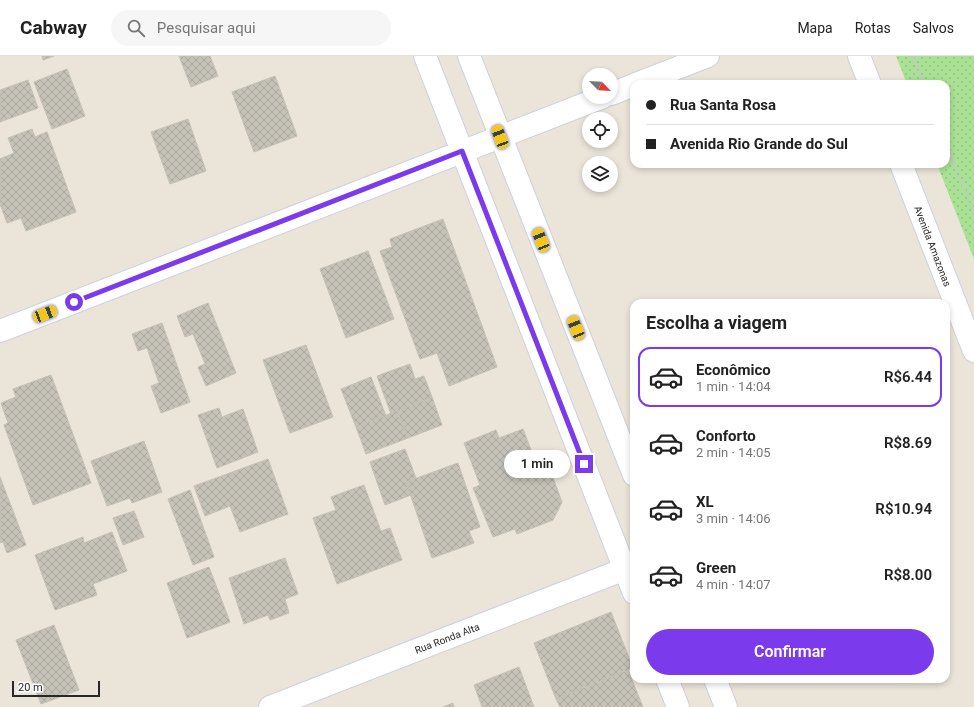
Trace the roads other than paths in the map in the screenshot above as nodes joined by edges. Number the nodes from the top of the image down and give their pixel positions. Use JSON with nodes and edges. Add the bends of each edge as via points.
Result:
{"nodes":[{"id":1,"x":425,"y":56,"type":"edge"},
{"id":2,"x":469,"y":56,"type":"edge"},
{"id":3,"x":708,"y":56,"type":"edge"},
{"id":4,"x":860,"y":56,"type":"edge"},
{"id":5,"x":645,"y":80,"type":"edge"},
{"id":6,"x":869,"y":80,"type":"edge"},
{"id":7,"x":630,"y":86,"type":"edge"},
{"id":8,"x":618,"y":91,"type":"edge"},
{"id":9,"x":585,"y":104,"type":"edge"},
{"id":10,"x":500,"y":137,"type":"junction"},
{"id":11,"x":462,"y":151,"type":"junction"},
{"id":12,"x":904,"y":168,"type":"edge"},
{"id":13,"x":0,"y":331,"type":"edge"},
{"id":14,"x":974,"y":351,"type":"edge"},
{"id":15,"x":630,"y":465,"type":"edge"},
{"id":16,"x":624,"y":569,"type":"junction"},
{"id":17,"x":630,"y":583,"type":"edge"},
{"id":18,"x":669,"y":683,"type":"edge"},
{"id":19,"x":716,"y":683,"type":"edge"},
{"id":20,"x":270,"y":707,"type":"edge"},
{"id":21,"x":678,"y":707,"type":"edge"},
{"id":22,"x":726,"y":707,"type":"edge"}],
"edges":[{"from":1,"to":11,"type":"street"},
{"from":2,"to":10,"type":"street"},
{"from":3,"to":5,"type":"street"},
{"from":4,"to":6,"type":"street"},
{"from":7,"to":8,"type":"street"},
{"from":9,"to":10,"type":"street"},
{"from":10,"to":11,"type":"street"},
{"from":10,"to":15,"type":"street"},
{"from":11,"to":13,"type":"street"},
{"from":11,"to":16,"type":"street"},
{"from":12,"to":14,"type":"street","name":"Avenida Amazonas"},
{"from":16,"to":17,"type":"street"},
{"from":16,"to":20,"type":"street","name":"Rua Ronda Alta"},
{"from":18,"to":21,"type":"street"},
{"from":19,"to":22,"type":"street"}]}
